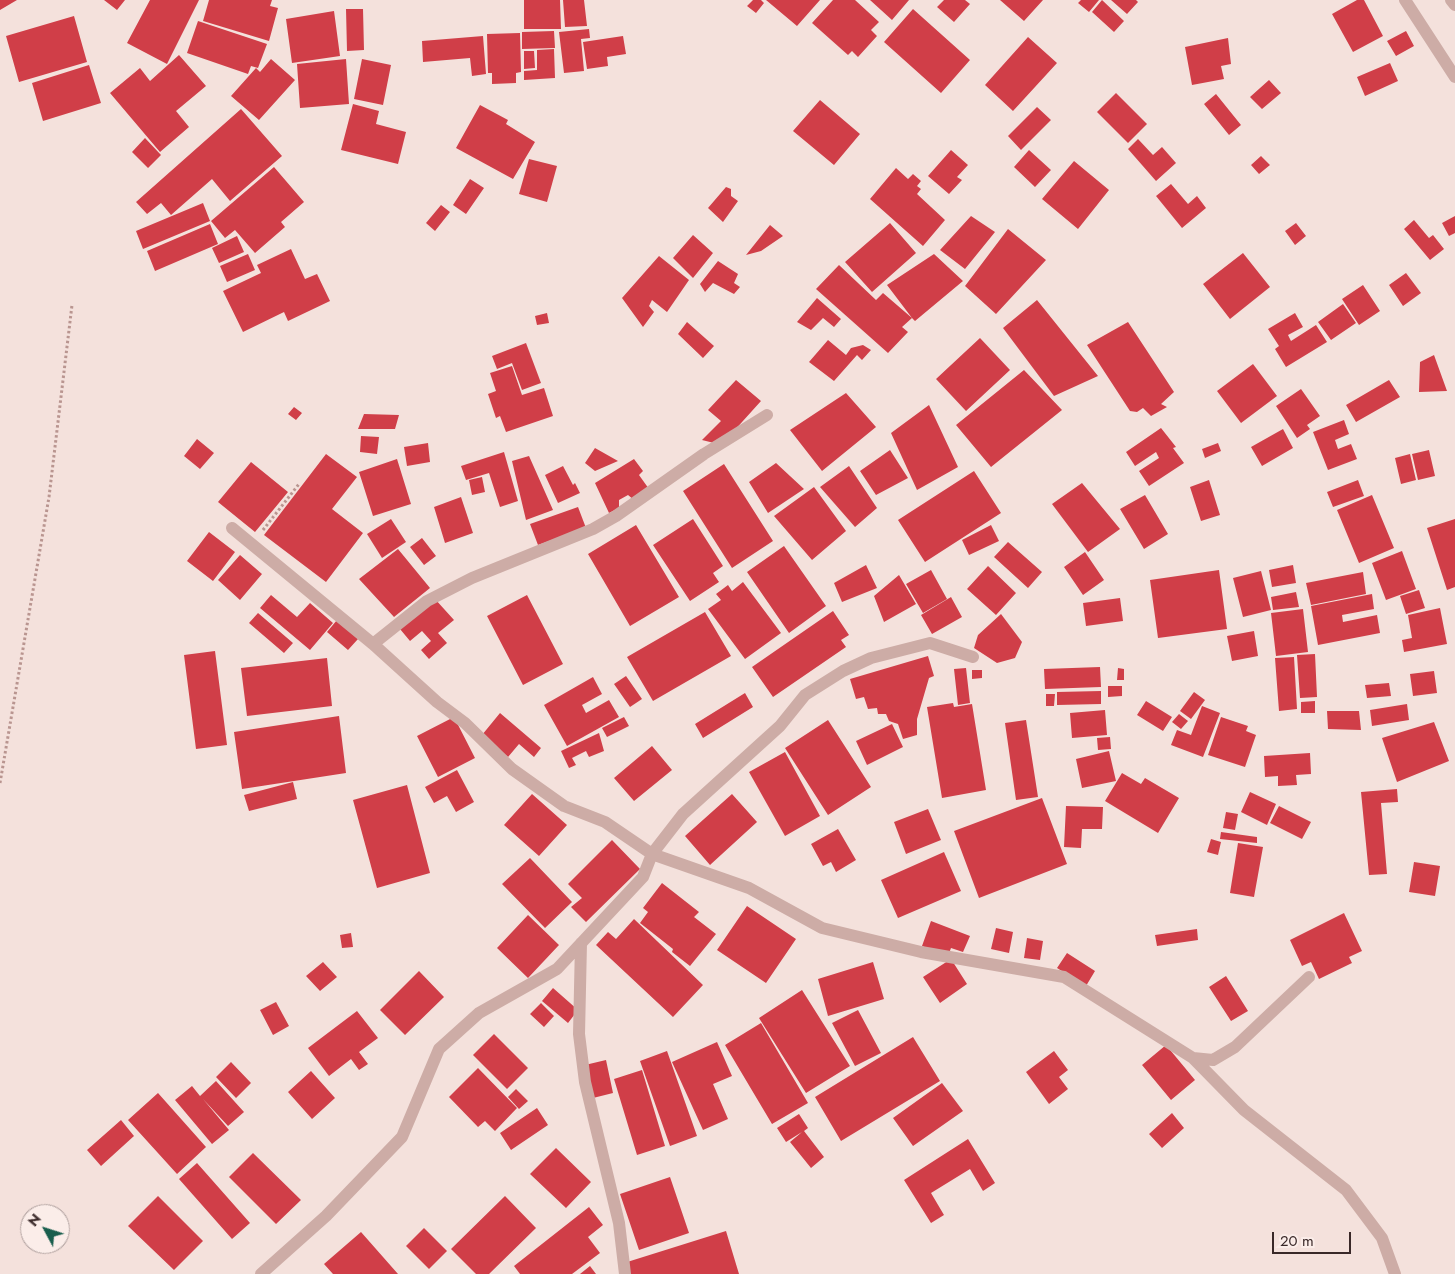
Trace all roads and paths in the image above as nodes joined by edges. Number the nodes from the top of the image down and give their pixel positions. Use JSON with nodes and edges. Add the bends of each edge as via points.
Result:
{"nodes":[{"id":1,"x":1405,"y":0,"type":"edge"},
{"id":2,"x":1451,"y":0,"type":"edge"},
{"id":3,"x":1455,"y":5,"type":"edge"},
{"id":4,"x":1455,"y":77,"type":"edge"},
{"id":5,"x":72,"y":305,"type":"dead end"},
{"id":6,"x":767,"y":415,"type":"dead end"},
{"id":7,"x":299,"y":484,"type":"dead end"},
{"id":8,"x":232,"y":528,"type":"dead end"},
{"id":9,"x":264,"y":555,"type":"junction"},
{"id":10,"x":373,"y":644,"type":"junction"},
{"id":11,"x":974,"y":657,"type":"dead end"},
{"id":12,"x":0,"y":783,"type":"edge"},
{"id":13,"x":652,"y":854,"type":"junction"},
{"id":14,"x":581,"y":943,"type":"junction"},
{"id":15,"x":1309,"y":977,"type":"dead end"},
{"id":16,"x":1193,"y":1058,"type":"junction"},
{"id":17,"x":261,"y":1274,"type":"edge"},
{"id":18,"x":625,"y":1274,"type":"edge"},
{"id":19,"x":1396,"y":1274,"type":"edge"}],
"edges":[{"from":1,"to":4,"type":"street"},
{"from":2,"to":3,"type":"street"},
{"from":5,"to":12,"type":"path","via":[[48,497]]},
{"from":6,"to":10,"type":"street","via":[[594,529],[442,593]]},
{"from":7,"to":9,"type":"path","via":[[255,540]]},
{"from":8,"to":9,"type":"street"},
{"from":9,"to":10,"type":"street"},
{"from":10,"to":13,"type":"street","via":[[465,723],[512,769],[564,806],[605,822]]},
{"from":11,"to":13,"type":"street","via":[[930,643],[871,658],[822,683],[805,695],[780,726],[683,814]]},
{"from":13,"to":14,"type":"street","via":[[643,877]]},
{"from":13,"to":16,"type":"street","via":[[749,888],[822,928],[921,952],[1064,978]]},
{"from":14,"to":17,"type":"street","via":[[557,969],[479,1014],[439,1049],[402,1137],[326,1216]]},
{"from":14,"to":18,"type":"street","via":[[579,1034],[586,1082],[619,1223]]},
{"from":15,"to":16,"type":"street","via":[[1235,1047],[1213,1060]]},
{"from":16,"to":19,"type":"street","via":[[1244,1110],[1346,1190],[1382,1238]]}]}
